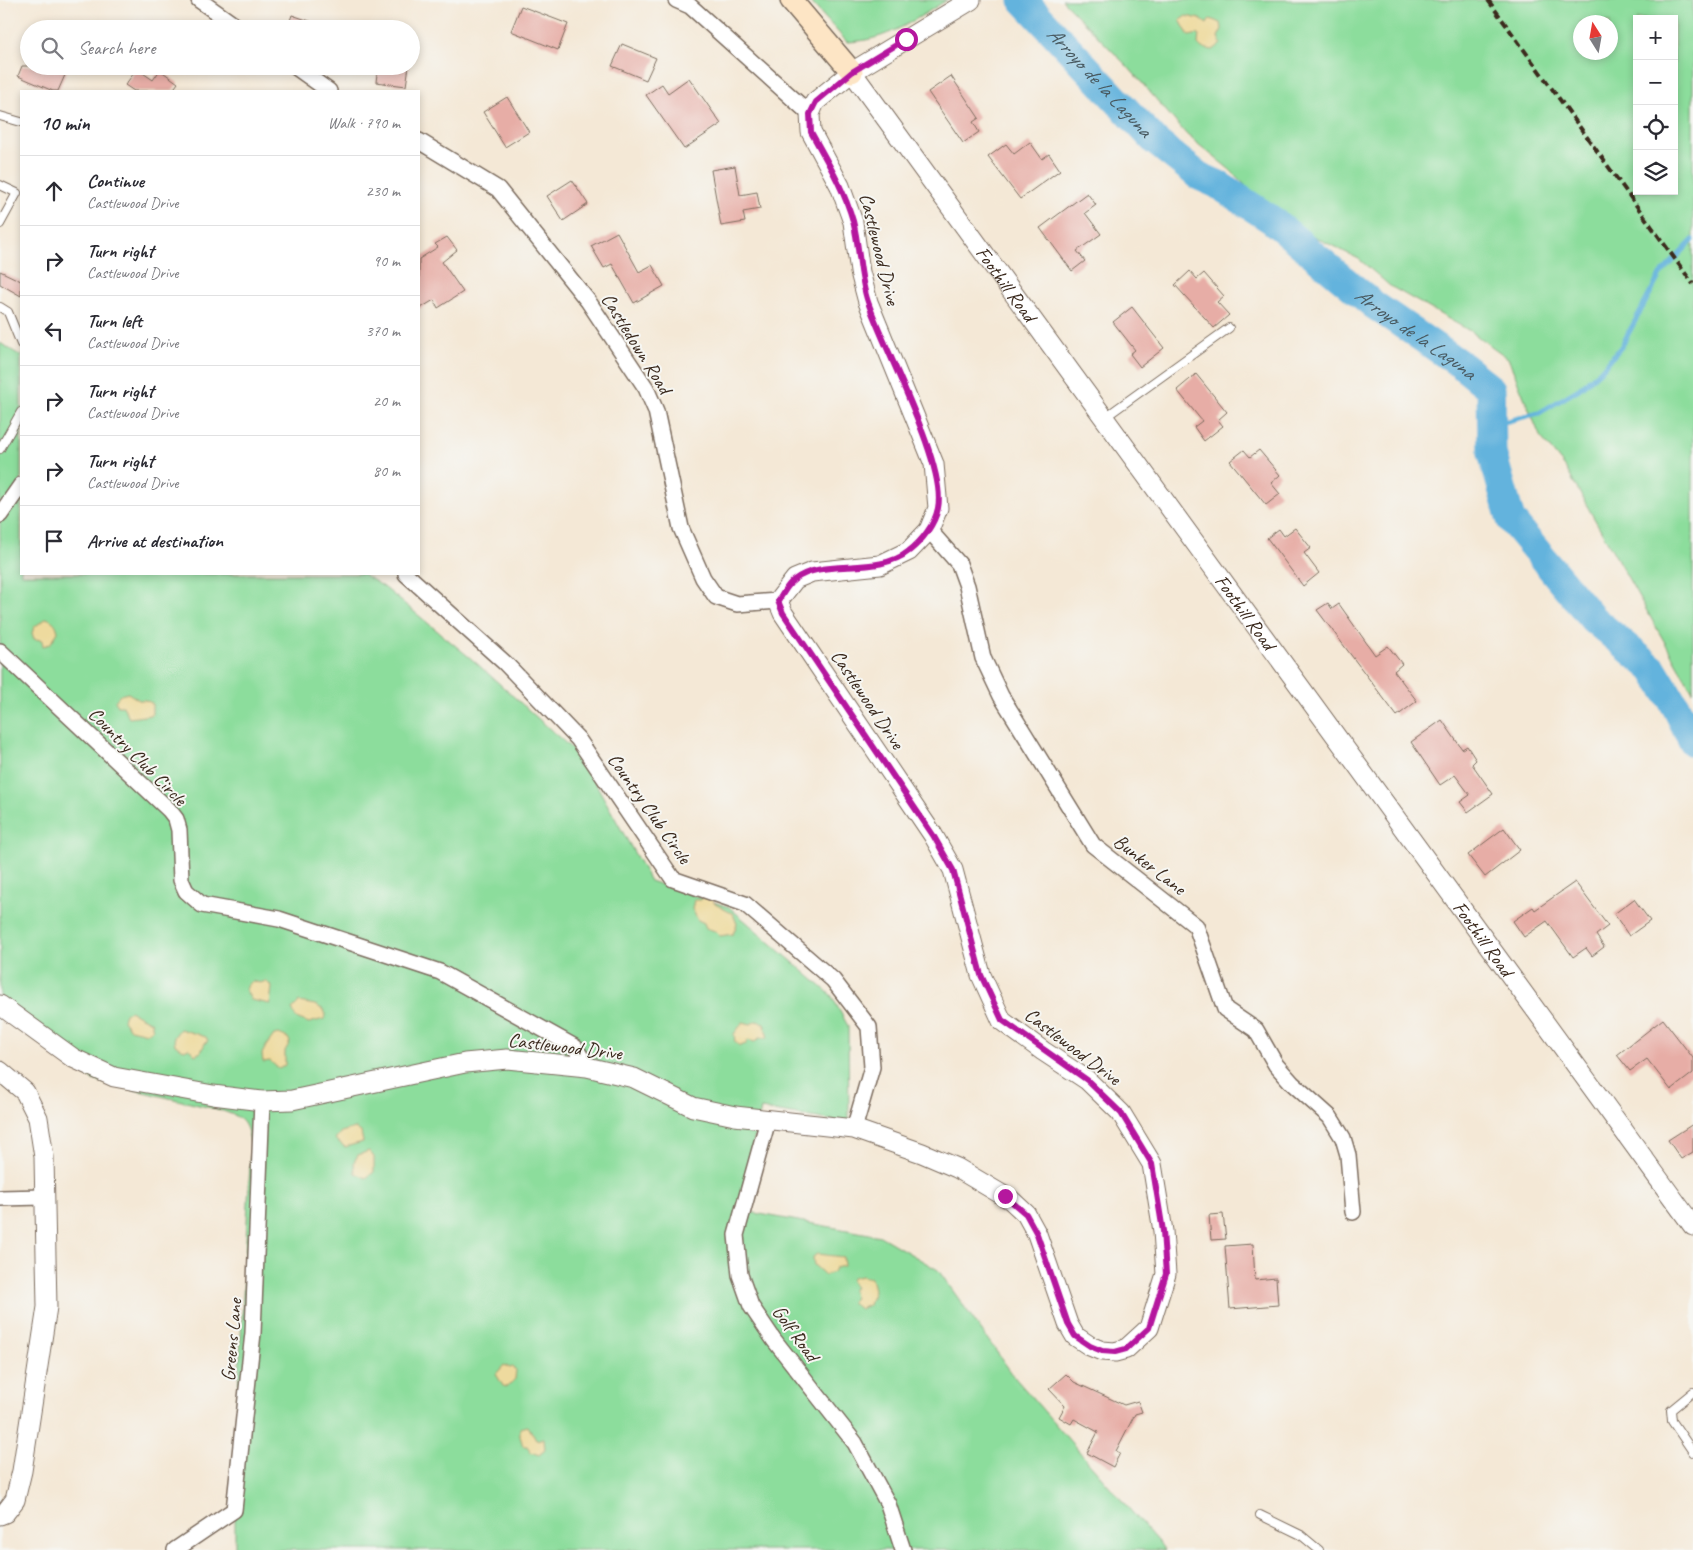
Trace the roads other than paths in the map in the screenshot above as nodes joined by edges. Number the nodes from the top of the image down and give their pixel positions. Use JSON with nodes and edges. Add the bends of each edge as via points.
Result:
{"nodes":[{"id":1,"x":199,"y":0,"type":"edge"},
{"id":2,"x":676,"y":0,"type":"edge"},
{"id":3,"x":791,"y":0,"type":"edge"},
{"id":4,"x":971,"y":0,"type":"edge"},
{"id":5,"x":227,"y":20,"type":"edge"},
{"id":6,"x":852,"y":72,"type":"junction"},
{"id":7,"x":307,"y":75,"type":"edge"},
{"id":8,"x":329,"y":90,"type":"edge"},
{"id":9,"x":810,"y":114,"type":"junction"},
{"id":10,"x":0,"y":116,"type":"edge"},
{"id":11,"x":20,"y":122,"type":"edge"},
{"id":12,"x":420,"y":141,"type":"edge"},
{"id":13,"x":0,"y":185,"type":"edge"},
{"id":14,"x":0,"y":224,"type":"edge"},
{"id":15,"x":0,"y":307,"type":"edge"},
{"id":16,"x":1229,"y":328,"type":"dead end"},
{"id":17,"x":20,"y":342,"type":"edge"},
{"id":18,"x":20,"y":414,"type":"edge"},
{"id":19,"x":1104,"y":418,"type":"junction"},
{"id":20,"x":0,"y":449,"type":"edge"},
{"id":21,"x":20,"y":486,"type":"edge"},
{"id":22,"x":0,"y":515,"type":"edge"},
{"id":23,"x":930,"y":530,"type":"junction"},
{"id":24,"x":407,"y":575,"type":"edge"},
{"id":25,"x":778,"y":601,"type":"junction"},
{"id":26,"x":0,"y":651,"type":"edge"},
{"id":27,"x":0,"y":1005,"type":"edge"},
{"id":28,"x":587,"y":1067,"type":"junction"},
{"id":29,"x":0,"y":1071,"type":"edge"},
{"id":30,"x":262,"y":1101,"type":"junction"},
{"id":31,"x":766,"y":1116,"type":"junction"},
{"id":32,"x":854,"y":1129,"type":"junction"},
{"id":33,"x":44,"y":1197,"type":"junction"},
{"id":34,"x":0,"y":1198,"type":"edge"},
{"id":35,"x":1353,"y":1212,"type":"dead end"},
{"id":36,"x":1693,"y":1226,"type":"edge"},
{"id":37,"x":1693,"y":1392,"type":"edge"},
{"id":38,"x":1693,"y":1452,"type":"edge"},
{"id":39,"x":0,"y":1515,"type":"edge"},
{"id":40,"x":1260,"y":1515,"type":"dead end"},
{"id":41,"x":175,"y":1550,"type":"edge"},
{"id":42,"x":903,"y":1550,"type":"edge"},
{"id":43,"x":1318,"y":1550,"type":"edge"}],
"edges":[{"from":1,"to":5,"type":"street"},
{"from":2,"to":9,"type":"street","via":[[690,6]]},
{"from":3,"to":6,"type":"main road","name":"Foothill Road"},
{"from":4,"to":6,"type":"street"},
{"from":6,"to":9,"type":"street","via":[[816,102]]},
{"from":6,"to":19,"type":"street","name":"Foothill Road"},
{"from":7,"to":8,"type":"street"},
{"from":9,"to":23,"type":"street","name":"Castlewood Drive","via":[[811,132],[840,186],[853,222],[868,302],[934,464],[938,508]]},
{"from":10,"to":11,"type":"lane"},
{"from":12,"to":25,"type":"street","name":"Castledown Road","via":[[498,189],[588,301],[646,388],[656,410],[681,528],[716,597],[737,604]]},
{"from":13,"to":14,"type":"lane","via":[[17,193]]},
{"from":15,"to":17,"type":"lane","via":[[8,312]]},
{"from":16,"to":19,"type":"lane"},
{"from":18,"to":20,"type":"lane"},
{"from":19,"to":36,"type":"street","name":"Foothill Road"},
{"from":21,"to":22,"type":"street"},
{"from":23,"to":25,"type":"street","name":"Castlewood Drive","via":[[909,551],[880,565],[812,572],[794,579]]},
{"from":23,"to":35,"type":"street","name":"Bunker Lane","via":[[959,564],[983,658],[1001,696],[1093,845],[1196,926],[1225,1009],[1256,1030],[1276,1065],[1330,1117],[1343,1138],[1348,1155]]},
{"from":24,"to":32,"type":"street","name":"Country Club Circle","via":[[505,663],[578,739],[672,879],[745,904],[833,980],[869,1027],[872,1067]]},
{"from":25,"to":32,"type":"street","name":"Castlewood Drive","via":[[953,870],[981,975],[1002,1020],[1087,1080],[1121,1113],[1152,1164],[1166,1274],[1149,1328],[1126,1349],[1108,1352],[1075,1336],[1037,1234],[1026,1214],[1011,1200],[957,1168]]},
{"from":26,"to":28,"type":"street","name":"Country Club Circle","via":[[169,810],[179,830],[181,880],[186,891],[202,904],[279,920],[440,972],[575,1047]]},
{"from":27,"to":30,"type":"street","name":"Castlewood Drive","via":[[73,1058],[114,1077]]},
{"from":28,"to":30,"type":"street","name":"Castlewood Drive","via":[[507,1059],[464,1063],[310,1096]]},
{"from":28,"to":31,"type":"street","name":"Castlewood Drive","via":[[634,1078],[692,1107]]},
{"from":29,"to":33,"type":"street","via":[[25,1092],[38,1118],[44,1157]]},
{"from":30,"to":41,"type":"street","name":"Greens Lane","via":[[253,1334],[234,1510]]},
{"from":31,"to":32,"type":"street","name":"Castlewood Drive"},
{"from":31,"to":42,"type":"street","name":"Golf Road","via":[[736,1235],[740,1275],[751,1306],[774,1340],[855,1443],[888,1504]]},
{"from":33,"to":34,"type":"street"},
{"from":33,"to":39,"type":"street","via":[[47,1307],[22,1471],[15,1500]]},
{"from":37,"to":38,"type":"lane","via":[[1671,1410],[1672,1420]]},
{"from":40,"to":43,"type":"lane","via":[[1301,1535]]}]}
